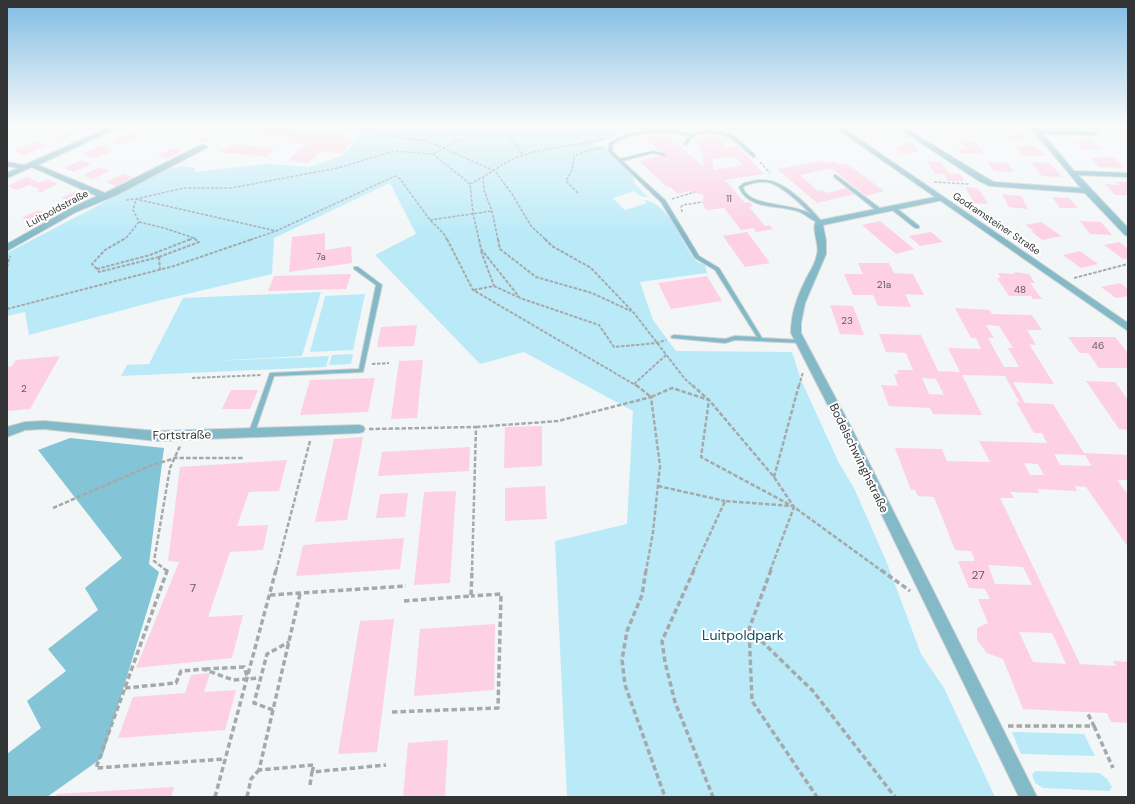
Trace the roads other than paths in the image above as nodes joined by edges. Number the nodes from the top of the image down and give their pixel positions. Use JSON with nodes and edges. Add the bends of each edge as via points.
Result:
{"nodes":[{"id":1,"x":39,"y":162,"type":"edge"},
{"id":2,"x":176,"y":162,"type":"edge"},
{"id":3,"x":622,"y":162,"type":"edge"},
{"id":4,"x":887,"y":162,"type":"edge"},
{"id":5,"x":954,"y":162,"type":"edge"},
{"id":6,"x":1062,"y":162,"type":"edge"},
{"id":7,"x":7,"y":164,"type":"edge"},
{"id":8,"x":29,"y":166,"type":"junction"},
{"id":9,"x":1072,"y":173,"type":"junction"},
{"id":10,"x":1128,"y":175,"type":"edge"},
{"id":11,"x":7,"y":176,"type":"edge"},
{"id":12,"x":835,"y":176,"type":"dead end"},
{"id":13,"x":1087,"y":191,"type":"junction"},
{"id":14,"x":104,"y":196,"type":"junction"},
{"id":15,"x":940,"y":198,"type":"junction"},
{"id":16,"x":801,"y":204,"type":"junction"},
{"id":17,"x":893,"y":208,"type":"junction"},
{"id":18,"x":796,"y":209,"type":"junction"},
{"id":19,"x":879,"y":210,"type":"junction"},
{"id":20,"x":820,"y":226,"type":"junction"},
{"id":21,"x":917,"y":227,"type":"dead end"},
{"id":22,"x":1128,"y":233,"type":"edge"},
{"id":23,"x":7,"y":248,"type":"edge"},
{"id":24,"x":356,"y":268,"type":"dead end"},
{"id":25,"x":1128,"y":328,"type":"edge"},
{"id":26,"x":674,"y":337,"type":"dead end"},
{"id":27,"x":799,"y":338,"type":"junction"},
{"id":28,"x":761,"y":340,"type":"junction"},
{"id":29,"x":359,"y":429,"type":"road end"},
{"id":30,"x":7,"y":432,"type":"edge"},
{"id":31,"x":252,"y":432,"type":"junction"},
{"id":32,"x":1028,"y":797,"type":"edge"}],
"edges":[{"from":1,"to":8,"type":"street"},
{"from":2,"to":14,"type":"street","name":"Luitpoldstraße"},
{"from":3,"to":28,"type":"lane","via":[[664,201],[697,257],[718,269]]},
{"from":4,"to":15,"type":"street","name":"Godramsteiner Straße"},
{"from":5,"to":13,"type":"street","via":[[993,184]]},
{"from":6,"to":9,"type":"street"},
{"from":7,"to":8,"type":"street"},
{"from":8,"to":11,"type":"street"},
{"from":8,"to":14,"type":"street"},
{"from":9,"to":10,"type":"street"},
{"from":9,"to":13,"type":"street"},
{"from":12,"to":19,"type":"lane"},
{"from":13,"to":22,"type":"street"},
{"from":14,"to":23,"type":"street","name":"Luitpoldstraße"},
{"from":15,"to":17,"type":"street"},
{"from":15,"to":25,"type":"street","name":"Godramsteiner Straße"},
{"from":16,"to":18,"type":"lane","via":[[800,208]]},
{"from":16,"to":18,"type":"lane","via":[[772,183],[763,181],[742,185],[741,190],[745,196],[753,201]]},
{"from":16,"to":20,"type":"lane","via":[[814,214]]},
{"from":17,"to":19,"type":"street"},
{"from":17,"to":21,"type":"lane"},
{"from":18,"to":20,"type":"lane","via":[[804,212]]},
{"from":19,"to":20,"type":"street"},
{"from":20,"to":27,"type":"street","via":[[822,254],[800,304],[796,320]]},
{"from":24,"to":31,"type":"lane","via":[[379,285],[361,371],[272,374]]},
{"from":26,"to":28,"type":"lane","via":[[725,341],[735,338]]},
{"from":27,"to":28,"type":"lane"},
{"from":27,"to":32,"type":"street","name":"Bodelschwinghstraße"},
{"from":29,"to":31,"type":"street","name":"Fortstraße"},
{"from":30,"to":31,"type":"street","name":"Fortstraße","via":[[25,426],[44,425],[157,436]]}]}
